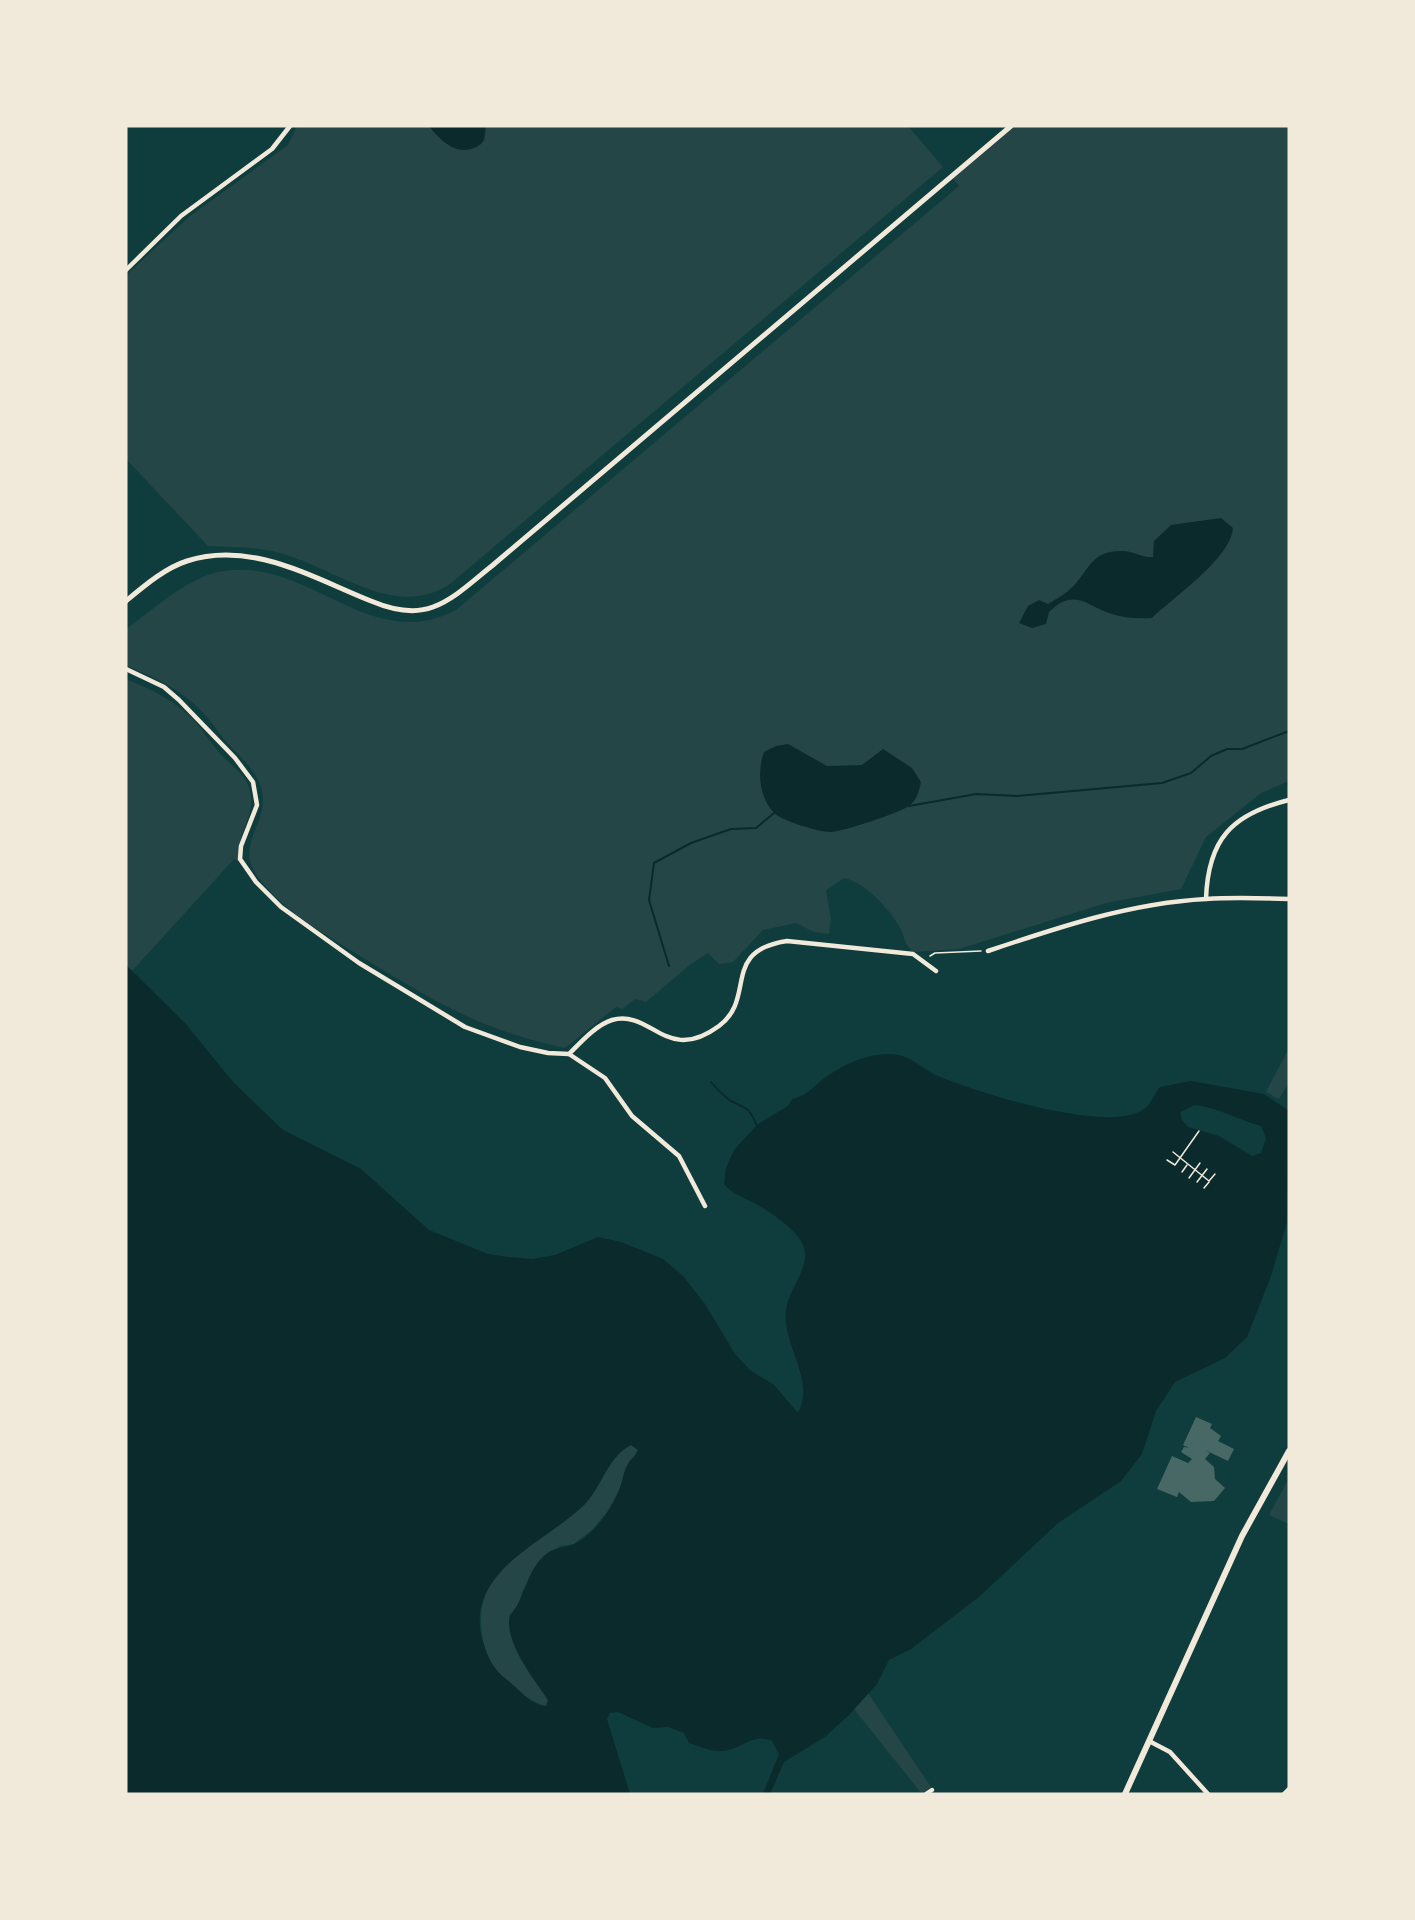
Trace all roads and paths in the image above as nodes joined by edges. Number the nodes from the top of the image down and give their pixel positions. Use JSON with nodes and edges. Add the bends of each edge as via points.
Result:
{"nodes":[{"id":1,"x":290,"y":126,"type":"edge"},
{"id":2,"x":1011,"y":126,"type":"edge"},
{"id":3,"x":126,"y":270,"type":"edge"},
{"id":4,"x":126,"y":601,"type":"edge"},
{"id":5,"x":126,"y":669,"type":"edge"},
{"id":6,"x":1289,"y":800,"type":"edge"},
{"id":7,"x":1206,"y":899,"type":"junction"},
{"id":8,"x":1289,"y":899,"type":"edge"},
{"id":9,"x":988,"y":951,"type":"joint"},
{"id":10,"x":926,"y":962,"type":"junction"},
{"id":11,"x":936,"y":971,"type":"dead end"},
{"id":12,"x":570,"y":1054,"type":"junction"},
{"id":13,"x":1199,"y":1131,"type":"dead end"},
{"id":14,"x":1173,"y":1152,"type":"dead end"},
{"id":15,"x":1180,"y":1158,"type":"junction"},
{"id":16,"x":1167,"y":1160,"type":"dead end"},
{"id":17,"x":1200,"y":1163,"type":"dead end"},
{"id":18,"x":1187,"y":1164,"type":"junction"},
{"id":19,"x":1207,"y":1169,"type":"dead end"},
{"id":20,"x":1182,"y":1172,"type":"dead end"},
{"id":21,"x":1215,"y":1174,"type":"dead end"},
{"id":22,"x":1202,"y":1176,"type":"junction"},
{"id":23,"x":1189,"y":1178,"type":"dead end"},
{"id":24,"x":1209,"y":1181,"type":"junction"},
{"id":25,"x":1197,"y":1182,"type":"dead end"},
{"id":26,"x":1204,"y":1188,"type":"dead end"},
{"id":27,"x":705,"y":1206,"type":"dead end"},
{"id":28,"x":1289,"y":1451,"type":"edge"},
{"id":29,"x":1149,"y":1741,"type":"junction"},
{"id":30,"x":1289,"y":1789,"type":"edge"},
{"id":31,"x":932,"y":1790,"type":"dead end"},
{"id":32,"x":926,"y":1794,"type":"edge"},
{"id":33,"x":1125,"y":1794,"type":"edge"},
{"id":34,"x":1208,"y":1794,"type":"edge"},
{"id":35,"x":1284,"y":1794,"type":"edge"}],
"edges":[{"from":1,"to":3,"type":"street","via":[[272,149],[181,216]]},
{"from":2,"to":4,"type":"street","via":[[492,564],[433,608],[391,609],[302,571],[246,555],[214,555],[188,561]]},
{"from":5,"to":12,"type":"street","via":[[164,687],[179,700],[253,782],[257,805],[240,859],[280,907],[359,963],[465,1027],[520,1047]]},
{"from":6,"to":7,"type":"street","via":[[1253,812],[1220,841],[1207,872]]},
{"from":7,"to":8,"type":"street"},
{"from":7,"to":9,"type":"street","via":[[1078,922]]},
{"from":9,"to":10,"type":"path","via":[[939,953],[930,955]]},
{"from":10,"to":11,"type":"street"},
{"from":10,"to":12,"type":"street","via":[[913,954],[787,941],[770,944],[749,958],[732,1009],[718,1026],[688,1041],[676,1040],[631,1020],[613,1020],[600,1026]]},
{"from":12,"to":27,"type":"street","via":[[605,1078],[632,1116],[679,1156]]},
{"from":13,"to":15,"type":"path"},
{"from":14,"to":15,"type":"path"},
{"from":15,"to":16,"type":"path","via":[[1174,1165]]},
{"from":15,"to":18,"type":"path"},
{"from":17,"to":23,"type":"path"},
{"from":18,"to":20,"type":"path"},
{"from":18,"to":22,"type":"path"},
{"from":19,"to":22,"type":"path"},
{"from":21,"to":24,"type":"path"},
{"from":22,"to":24,"type":"path"},
{"from":22,"to":25,"type":"path"},
{"from":24,"to":26,"type":"path"},
{"from":28,"to":29,"type":"main road","via":[[1242,1536]]},
{"from":29,"to":33,"type":"main road"},
{"from":29,"to":34,"type":"street","via":[[1170,1752]]},
{"from":30,"to":35,"type":"street"},
{"from":31,"to":32,"type":"street"}]}
